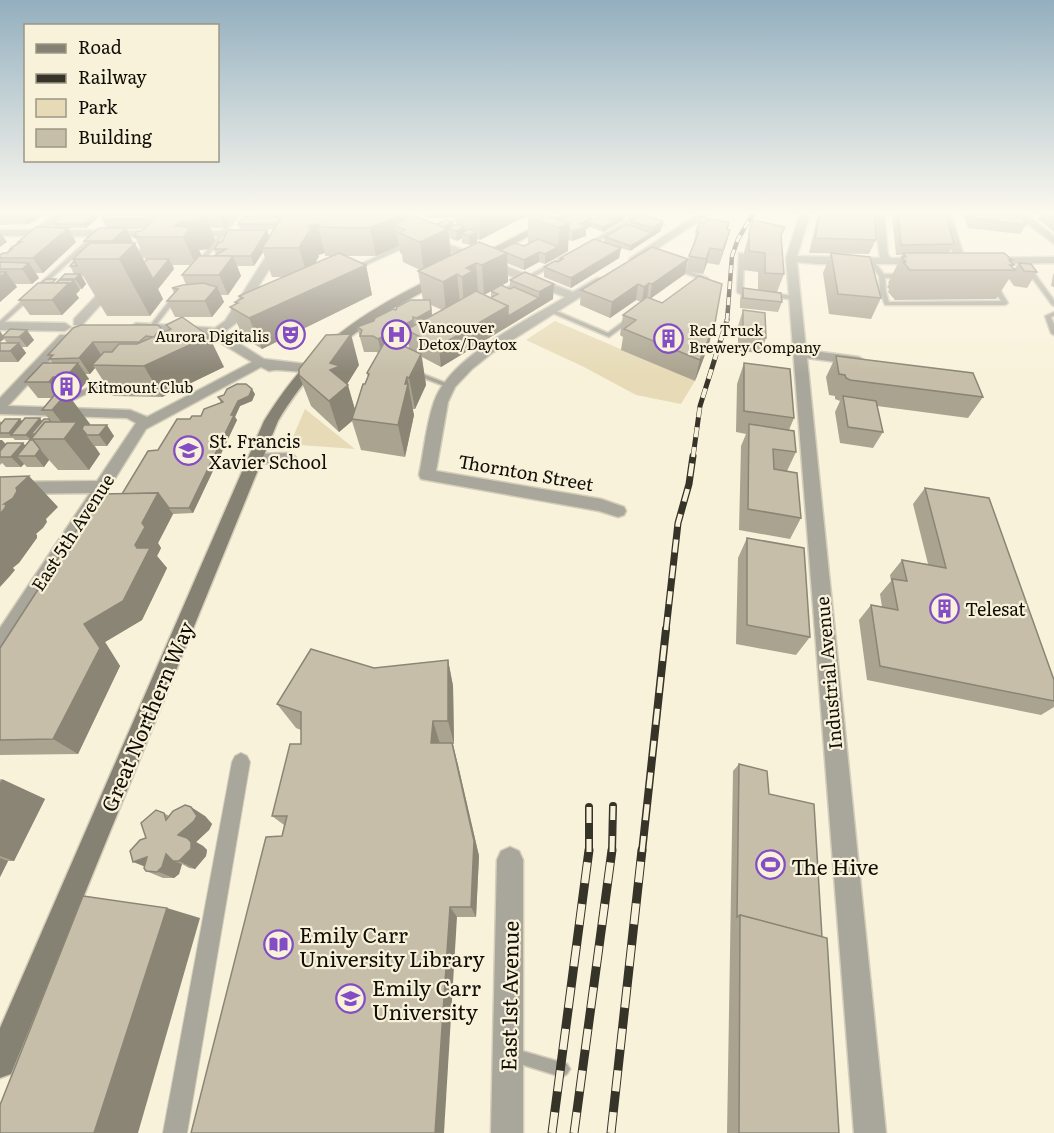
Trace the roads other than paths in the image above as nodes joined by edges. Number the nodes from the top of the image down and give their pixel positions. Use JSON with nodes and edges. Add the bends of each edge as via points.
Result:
{"nodes":[{"id":1,"x":62,"y":267,"type":"edge"},
{"id":2,"x":130,"y":267,"type":"edge"},
{"id":3,"x":198,"y":267,"type":"edge"},
{"id":4,"x":264,"y":267,"type":"edge"},
{"id":5,"x":358,"y":267,"type":"edge"},
{"id":6,"x":460,"y":267,"type":"edge"},
{"id":7,"x":498,"y":267,"type":"edge"},
{"id":8,"x":547,"y":267,"type":"edge"},
{"id":9,"x":670,"y":267,"type":"edge"},
{"id":10,"x":741,"y":267,"type":"edge"},
{"id":11,"x":792,"y":267,"type":"edge"},
{"id":12,"x":875,"y":267,"type":"edge"},
{"id":13,"x":1027,"y":267,"type":"edge"},
{"id":14,"x":196,"y":270,"type":"edge"},
{"id":15,"x":345,"y":273,"type":"edge"},
{"id":16,"x":610,"y":274,"type":"edge"},
{"id":17,"x":882,"y":276,"type":"junction"},
{"id":18,"x":914,"y":276,"type":"edge"},
{"id":19,"x":527,"y":278,"type":"junction"},
{"id":20,"x":986,"y":278,"type":"edge"},
{"id":21,"x":699,"y":283,"type":"edge"},
{"id":22,"x":182,"y":287,"type":"edge"},
{"id":23,"x":575,"y":297,"type":"junction"},
{"id":24,"x":491,"y":298,"type":"edge"},
{"id":25,"x":794,"y":298,"type":"junction"},
{"id":26,"x":1054,"y":304,"type":"edge"},
{"id":27,"x":552,"y":311,"type":"junction"},
{"id":28,"x":640,"y":311,"type":"edge"},
{"id":29,"x":1054,"y":314,"type":"edge"},
{"id":30,"x":0,"y":325,"type":"edge"},
{"id":31,"x":76,"y":327,"type":"junction"},
{"id":32,"x":119,"y":327,"type":"edge"},
{"id":33,"x":151,"y":328,"type":"junction"},
{"id":34,"x":215,"y":332,"type":"junction"},
{"id":35,"x":1054,"y":333,"type":"edge"},
{"id":36,"x":202,"y":338,"type":"edge"},
{"id":37,"x":798,"y":353,"type":"junction"},
{"id":38,"x":261,"y":362,"type":"junction"},
{"id":39,"x":876,"y":363,"type":"edge"},
{"id":40,"x":304,"y":371,"type":"junction"},
{"id":41,"x":409,"y":371,"type":"edge"},
{"id":42,"x":126,"y":373,"type":"edge"},
{"id":43,"x":449,"y":386,"type":"junction"},
{"id":44,"x":0,"y":408,"type":"edge"},
{"id":45,"x":55,"y":411,"type":"junction"},
{"id":46,"x":146,"y":422,"type":"junction"},
{"id":47,"x":288,"y":458,"type":"dead end"},
{"id":48,"x":255,"y":459,"type":"junction"},
{"id":49,"x":0,"y":488,"type":"edge"},
{"id":50,"x":100,"y":488,"type":"junction"},
{"id":51,"x":618,"y":511,"type":"dead end"},
{"id":52,"x":0,"y":645,"type":"edge"},
{"id":53,"x":241,"y":762,"type":"dead end"},
{"id":54,"x":510,"y":860,"type":"dead end"},
{"id":55,"x":508,"y":1054,"type":"junction"},
{"id":56,"x":0,"y":1063,"type":"edge"},
{"id":57,"x":562,"y":1069,"type":"dead end"},
{"id":58,"x":175,"y":1133,"type":"edge"},
{"id":59,"x":507,"y":1133,"type":"edge"},
{"id":60,"x":870,"y":1133,"type":"edge"}],
"edges":[{"from":1,"to":30,"type":"lane"},
{"from":2,"to":31,"type":"street"},
{"from":3,"to":14,"type":"lane"},
{"from":4,"to":34,"type":"street","via":[[237,317]]},
{"from":5,"to":15,"type":"lane"},
{"from":6,"to":40,"type":"main road","name":"Great Northern Way","via":[[363,320],[335,340]]},
{"from":7,"to":19,"type":"street"},
{"from":8,"to":19,"type":"lane"},
{"from":9,"to":21,"type":"lane","via":[[705,279]]},
{"from":10,"to":25,"type":"lane","via":[[740,292]]},
{"from":11,"to":25,"type":"street","name":"Industrial Avenue"},
{"from":12,"to":17,"type":"lane"},
{"from":13,"to":26,"type":"lane"},
{"from":16,"to":23,"type":"street"},
{"from":17,"to":18,"type":"lane"},
{"from":17,"to":20,"type":"lane","via":[[887,304],[1005,303]]},
{"from":19,"to":23,"type":"street"},
{"from":19,"to":24,"type":"lane"},
{"from":22,"to":33,"type":"lane"},
{"from":23,"to":27,"type":"street"},
{"from":25,"to":37,"type":"street","name":"Industrial Avenue"},
{"from":27,"to":28,"type":"lane","via":[[609,334]]},
{"from":27,"to":43,"type":"street","via":[[488,350]]},
{"from":29,"to":35,"type":"lane","via":[[1048,316]]},
{"from":30,"to":31,"type":"street"},
{"from":31,"to":44,"type":"street"},
{"from":32,"to":33,"type":"street"},
{"from":33,"to":34,"type":"street"},
{"from":34,"to":36,"type":"lane"},
{"from":34,"to":38,"type":"street"},
{"from":37,"to":39,"type":"street"},
{"from":37,"to":60,"type":"street","name":"Industrial Avenue"},
{"from":38,"to":40,"type":"street","via":[[272,368]]},
{"from":38,"to":46,"type":"street"},
{"from":40,"to":48,"type":"main road","name":"Great Northern Way","via":[[271,420]]},
{"from":41,"to":43,"type":"lane"},
{"from":42,"to":45,"type":"lane","via":[[65,401]]},
{"from":43,"to":51,"type":"street","name":"Thornton Street","via":[[441,402],[427,475]]},
{"from":44,"to":45,"type":"street"},
{"from":45,"to":46,"type":"street","via":[[130,414]]},
{"from":46,"to":50,"type":"street","name":"East 5th Avenue"},
{"from":47,"to":48,"type":"street"},
{"from":48,"to":56,"type":"main road","name":"Great Northern Way"},
{"from":49,"to":50,"type":"street"},
{"from":50,"to":52,"type":"street","name":"East 5th Avenue"},
{"from":53,"to":58,"type":"street"},
{"from":54,"to":55,"type":"street","name":"East 1st Avenue"},
{"from":55,"to":57,"type":"lane"},
{"from":55,"to":59,"type":"street","name":"East 1st Avenue"}]}
